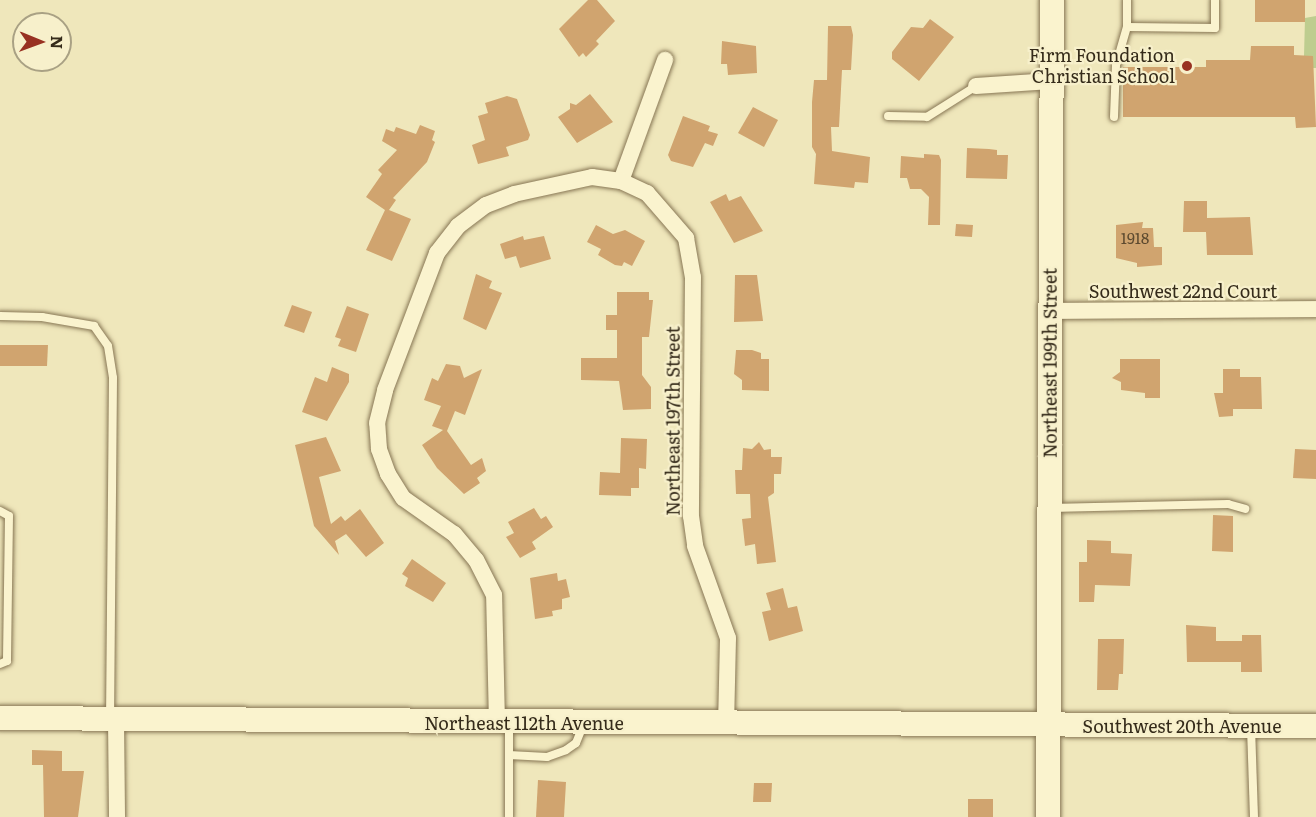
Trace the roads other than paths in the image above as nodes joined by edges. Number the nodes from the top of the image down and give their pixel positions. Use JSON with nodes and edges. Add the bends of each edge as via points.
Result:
{"nodes":[{"id":1,"x":1052,"y":0,"type":"edge"},
{"id":2,"x":1127,"y":0,"type":"edge"},
{"id":3,"x":1215,"y":0,"type":"edge"},
{"id":4,"x":1127,"y":27,"type":"junction"},
{"id":5,"x":666,"y":60,"type":"dead end"},
{"id":6,"x":1052,"y":81,"type":"junction"},
{"id":7,"x":976,"y":86,"type":"joint"},
{"id":8,"x":888,"y":116,"type":"dead end"},
{"id":9,"x":1114,"y":117,"type":"dead end"},
{"id":10,"x":621,"y":181,"type":"junction"},
{"id":11,"x":1316,"y":309,"type":"edge"},
{"id":12,"x":1051,"y":311,"type":"junction"},
{"id":13,"x":0,"y":316,"type":"edge"},
{"id":14,"x":1050,"y":508,"type":"junction"},
{"id":15,"x":1245,"y":509,"type":"dead end"},
{"id":16,"x":0,"y":511,"type":"edge"},
{"id":17,"x":0,"y":664,"type":"edge"},
{"id":18,"x":0,"y":718,"type":"edge"},
{"id":19,"x":113,"y":719,"type":"junction"},
{"id":20,"x":503,"y":723,"type":"junction"},
{"id":21,"x":585,"y":723,"type":"junction"},
{"id":22,"x":726,"y":723,"type":"junction"},
{"id":23,"x":1251,"y":726,"type":"junction"},
{"id":24,"x":1316,"y":726,"type":"edge"},
{"id":25,"x":1048,"y":727,"type":"junction"},
{"id":26,"x":509,"y":755,"type":"junction"},
{"id":27,"x":117,"y":817,"type":"edge"},
{"id":28,"x":508,"y":817,"type":"edge"},
{"id":29,"x":1048,"y":817,"type":"edge"},
{"id":30,"x":1254,"y":817,"type":"edge"}],
"edges":[{"from":1,"to":6,"type":"street","name":"Northeast 199th Street"},
{"from":2,"to":4,"type":"lane"},
{"from":3,"to":4,"type":"lane","via":[[1215,28]]},
{"from":4,"to":9,"type":"lane","via":[[1116,65]]},
{"from":5,"to":10,"type":"street"},
{"from":6,"to":7,"type":"street"},
{"from":6,"to":12,"type":"street","name":"Northeast 199th Street"},
{"from":7,"to":8,"type":"lane","via":[[927,117]]},
{"from":10,"to":20,"type":"street","via":[[573,179],[514,194],[486,205],[458,226],[437,254],[377,423],[379,449],[403,498],[454,534],[476,560],[494,595]]},
{"from":10,"to":22,"type":"street","name":"Northeast 197th Street","via":[[647,193],[686,238],[693,277],[691,516],[695,546],[720,604],[728,638]]},
{"from":11,"to":12,"type":"street","name":"Southwest 22nd Court"},
{"from":12,"to":14,"type":"street","name":"Northeast 199th Street"},
{"from":13,"to":19,"type":"lane","via":[[42,317],[94,326],[108,346],[113,378]]},
{"from":14,"to":15,"type":"lane","via":[[1228,504]]},
{"from":14,"to":25,"type":"street","name":"Northeast 199th Street"},
{"from":16,"to":17,"type":"lane","via":[[9,516],[7,661]]},
{"from":18,"to":19,"type":"street","name":"Northeast 112th Avenue"},
{"from":19,"to":20,"type":"street","name":"Northeast 112th Avenue"},
{"from":19,"to":27,"type":"street"},
{"from":20,"to":21,"type":"street","name":"Northeast 112th Avenue"},
{"from":20,"to":26,"type":"lane"},
{"from":21,"to":22,"type":"street","name":"Northeast 112th Avenue"},
{"from":21,"to":26,"type":"lane","via":[[576,743],[566,750],[547,757]]},
{"from":22,"to":25,"type":"street","name":"Northeast 112th Avenue"},
{"from":23,"to":24,"type":"street","name":"Southwest 20th Avenue"},
{"from":23,"to":25,"type":"street","name":"Southwest 20th Avenue"},
{"from":23,"to":30,"type":"lane"},
{"from":25,"to":29,"type":"street","name":"Northeast 199th Street"},
{"from":26,"to":28,"type":"lane"}]}
